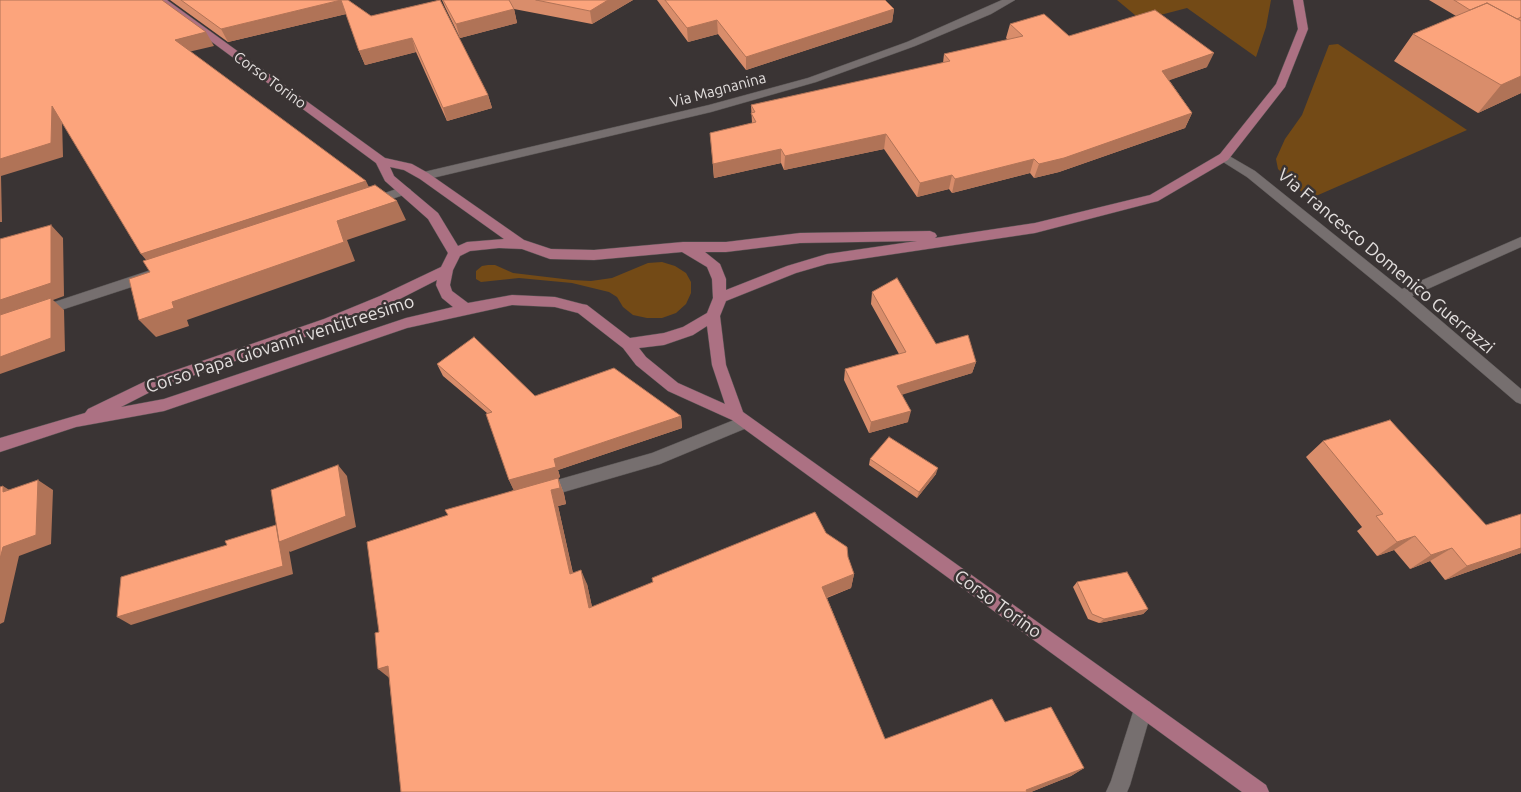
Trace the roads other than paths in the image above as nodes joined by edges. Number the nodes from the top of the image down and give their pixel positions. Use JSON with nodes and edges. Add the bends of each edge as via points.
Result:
{"nodes":[{"id":1,"x":160,"y":0,"type":"edge"},
{"id":2,"x":1010,"y":0,"type":"edge"},
{"id":3,"x":1298,"y":0,"type":"edge"},
{"id":4,"x":1224,"y":157,"type":"junction"},
{"id":5,"x":381,"y":161,"type":"junction"},
{"id":6,"x":424,"y":176,"type":"junction"},
{"id":7,"x":405,"y":190,"type":"junction"},
{"id":8,"x":360,"y":206,"type":"edge"},
{"id":9,"x":976,"y":236,"type":"junction"},
{"id":10,"x":1521,"y":242,"type":"edge"},
{"id":11,"x":523,"y":244,"type":"junction"},
{"id":12,"x":683,"y":248,"type":"junction"},
{"id":13,"x":455,"y":253,"type":"junction"},
{"id":14,"x":446,"y":270,"type":"junction"},
{"id":15,"x":161,"y":271,"type":"edge"},
{"id":16,"x":1401,"y":295,"type":"junction"},
{"id":17,"x":720,"y":298,"type":"junction"},
{"id":18,"x":466,"y":309,"type":"junction"},
{"id":19,"x":714,"y":316,"type":"junction"},
{"id":20,"x":0,"y":325,"type":"edge"},
{"id":21,"x":628,"y":344,"type":"junction"},
{"id":22,"x":1521,"y":398,"type":"edge"},
{"id":23,"x":741,"y":419,"type":"junction"},
{"id":24,"x":76,"y":421,"type":"junction"},
{"id":25,"x":0,"y":445,"type":"edge"},
{"id":26,"x":524,"y":497,"type":"edge"},
{"id":27,"x":1143,"y":709,"type":"junction"},
{"id":28,"x":1116,"y":792,"type":"edge"},
{"id":29,"x":1259,"y":792,"type":"edge"}],
"edges":[{"from":1,"to":5,"type":"main road","name":"Corso Torino"},
{"from":2,"to":6,"type":"street","name":"Via Magnanina","via":[[911,44],[812,80],[711,108]]},
{"from":3,"to":4,"type":"main road","via":[[1303,29],[1281,85]]},
{"from":4,"to":9,"type":"main road","via":[[1154,198],[1035,228]]},
{"from":4,"to":16,"type":"street","name":"Via Francesco Domenico Guerrazzi","via":[[1251,174]]},
{"from":5,"to":6,"type":"main road","name":"Corso Torino","via":[[408,167]]},
{"from":5,"to":7,"type":"main road","name":"Corso Torino","via":[[389,178]]},
{"from":6,"to":11,"type":"main road","name":"Corso Torino"},
{"from":7,"to":8,"type":"street"},
{"from":7,"to":13,"type":"main road","name":"Corso Torino","via":[[433,216]]},
{"from":9,"to":12,"type":"main road","via":[[820,237]]},
{"from":9,"to":17,"type":"main road","via":[[828,259],[792,269]]},
{"from":10,"to":16,"type":"street"},
{"from":11,"to":12,"type":"main road","via":[[550,254],[594,255]]},
{"from":11,"to":13,"type":"main road","via":[[483,244]]},
{"from":12,"to":17,"type":"main road","via":[[713,264],[719,279]]},
{"from":13,"to":14,"type":"main road"},
{"from":14,"to":18,"type":"main road","via":[[442,286],[455,302]]},
{"from":14,"to":24,"type":"main road","name":"Corso Papa Giovanni ventitreesimo","via":[[329,323],[155,383]]},
{"from":15,"to":20,"type":"street"},
{"from":16,"to":22,"type":"street","name":"Via Francesco Domenico Guerrazzi"},
{"from":17,"to":19,"type":"main road"},
{"from":18,"to":21,"type":"main road","name":"Corso Papa Giovanni ventitreesimo","via":[[512,300],[555,302],[582,309]]},
{"from":18,"to":24,"type":"main road","name":"Corso Papa Giovanni ventitreesimo","via":[[406,323],[164,405]]},
{"from":19,"to":21,"type":"main road","via":[[688,331],[664,339]]},
{"from":19,"to":23,"type":"main road","via":[[720,365]]},
{"from":21,"to":23,"type":"main road","name":"Corso Torino","via":[[641,361],[673,387]]},
{"from":23,"to":26,"type":"street","via":[[654,459]]},
{"from":23,"to":27,"type":"main road","name":"Corso Torino"},
{"from":24,"to":25,"type":"main road","name":"Corso Papa Giovanni ventitreesimo"},
{"from":27,"to":28,"type":"street"},
{"from":27,"to":29,"type":"main road","name":"Corso Torino"}]}
